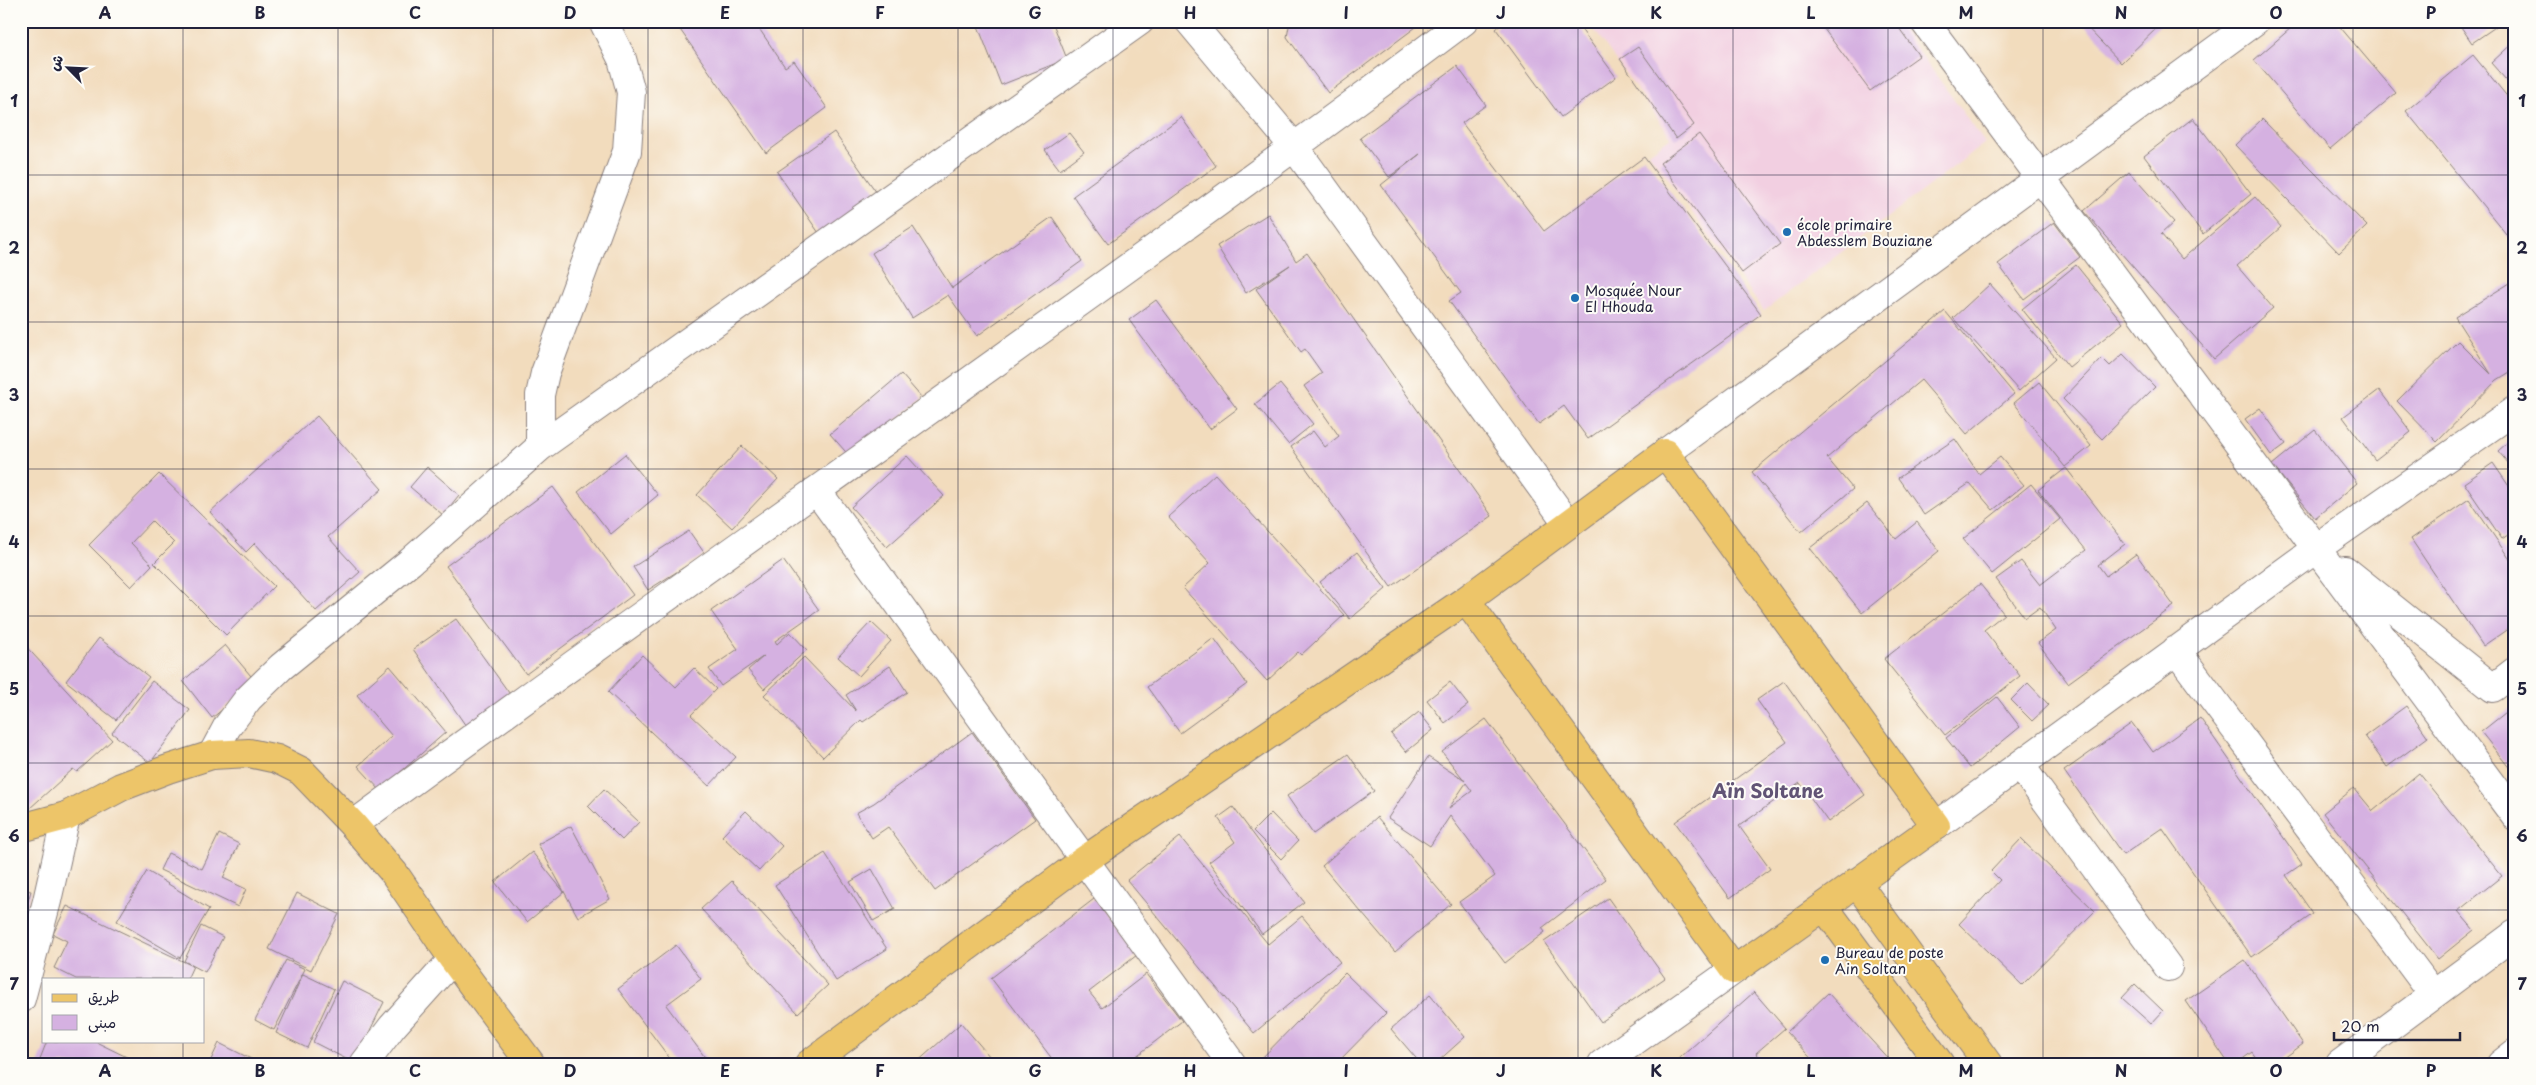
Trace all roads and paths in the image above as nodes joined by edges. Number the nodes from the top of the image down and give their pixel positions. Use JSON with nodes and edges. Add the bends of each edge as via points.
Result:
{"nodes":[{"id":1,"x":603,"y":21,"type":"edge"},
{"id":2,"x":1140,"y":21,"type":"edge"},
{"id":3,"x":1189,"y":21,"type":"edge"},
{"id":4,"x":1464,"y":21,"type":"edge"},
{"id":5,"x":1924,"y":21,"type":"edge"},
{"id":6,"x":2255,"y":21,"type":"edge"},
{"id":7,"x":1294,"y":148,"type":"junction"},
{"id":8,"x":2041,"y":177,"type":"junction"},
{"id":9,"x":2515,"y":410,"type":"edge"},
{"id":10,"x":540,"y":447,"type":"junction"},
{"id":11,"x":1665,"y":453,"type":"junction"},
{"id":12,"x":817,"y":491,"type":"junction"},
{"id":13,"x":1568,"y":524,"type":"junction"},
{"id":14,"x":2317,"y":548,"type":"junction"},
{"id":15,"x":1466,"y":600,"type":"junction"},
{"id":16,"x":2176,"y":650,"type":"junction"},
{"id":17,"x":2515,"y":672,"type":"edge"},
{"id":18,"x":212,"y":755,"type":"junction"},
{"id":19,"x":2020,"y":765,"type":"junction"},
{"id":20,"x":66,"y":816,"type":"junction"},
{"id":21,"x":2515,"y":816,"type":"edge"},
{"id":22,"x":353,"y":825,"type":"junction"},
{"id":23,"x":1936,"y":826,"type":"junction"},
{"id":24,"x":21,"y":828,"type":"edge"},
{"id":25,"x":1084,"y":861,"type":"junction"},
{"id":26,"x":1856,"y":882,"type":"junction"},
{"id":27,"x":1825,"y":908,"type":"junction"},
{"id":28,"x":2515,"y":934,"type":"edge"},
{"id":29,"x":453,"y":959,"type":"junction"},
{"id":30,"x":2168,"y":967,"type":"dead end"},
{"id":31,"x":1734,"y":970,"type":"junction"},
{"id":32,"x":2433,"y":994,"type":"junction"},
{"id":33,"x":21,"y":999,"type":"edge"},
{"id":34,"x":2515,"y":1053,"type":"edge"},
{"id":35,"x":364,"y":1064,"type":"edge"},
{"id":36,"x":531,"y":1064,"type":"edge"},
{"id":37,"x":809,"y":1064,"type":"edge"},
{"id":38,"x":1232,"y":1064,"type":"edge"},
{"id":39,"x":1602,"y":1064,"type":"edge"},
{"id":40,"x":1940,"y":1064,"type":"edge"},
{"id":41,"x":1988,"y":1064,"type":"edge"},
{"id":42,"x":2340,"y":1064,"type":"edge"},
{"id":43,"x":2502,"y":1064,"type":"edge"}],
"edges":[{"from":1,"to":10,"type":"street","via":[[622,59],[631,92],[627,150],[545,373],[540,395]]},
{"from":2,"to":10,"type":"street"},
{"from":3,"to":7,"type":"street"},
{"from":4,"to":7,"type":"street"},
{"from":5,"to":8,"type":"street"},
{"from":6,"to":8,"type":"street"},
{"from":7,"to":12,"type":"street"},
{"from":7,"to":13,"type":"street"},
{"from":8,"to":11,"type":"street"},
{"from":8,"to":14,"type":"street"},
{"from":9,"to":14,"type":"street"},
{"from":10,"to":18,"type":"street","via":[[410,562],[281,667],[242,706]]},
{"from":11,"to":13,"type":"main road"},
{"from":11,"to":23,"type":"main road"},
{"from":12,"to":22,"type":"street","via":[[552,678]]},
{"from":12,"to":25,"type":"street"},
{"from":13,"to":15,"type":"main road"},
{"from":14,"to":16,"type":"street"},
{"from":14,"to":17,"type":"street","via":[[2493,688]]},
{"from":14,"to":21,"type":"street"},
{"from":15,"to":25,"type":"main road"},
{"from":15,"to":31,"type":"main road"},
{"from":16,"to":19,"type":"street"},
{"from":16,"to":32,"type":"street"},
{"from":18,"to":20,"type":"main road","via":[[121,787]]},
{"from":18,"to":22,"type":"main road","via":[[249,753],[277,759],[301,772]]},
{"from":19,"to":23,"type":"street"},
{"from":19,"to":30,"type":"street"},
{"from":20,"to":24,"type":"main road"},
{"from":20,"to":33,"type":"street"},
{"from":22,"to":29,"type":"main road","via":[[394,873]]},
{"from":23,"to":26,"type":"main road"},
{"from":25,"to":37,"type":"main road"},
{"from":25,"to":38,"type":"street"},
{"from":26,"to":27,"type":"main road"},
{"from":26,"to":41,"type":"main road"},
{"from":27,"to":31,"type":"main road"},
{"from":27,"to":40,"type":"main road"},
{"from":28,"to":32,"type":"street"},
{"from":29,"to":35,"type":"street","via":[[392,1027]]},
{"from":29,"to":36,"type":"main road"},
{"from":31,"to":39,"type":"street"},
{"from":32,"to":42,"type":"street"},
{"from":34,"to":43,"type":"street"}]}
